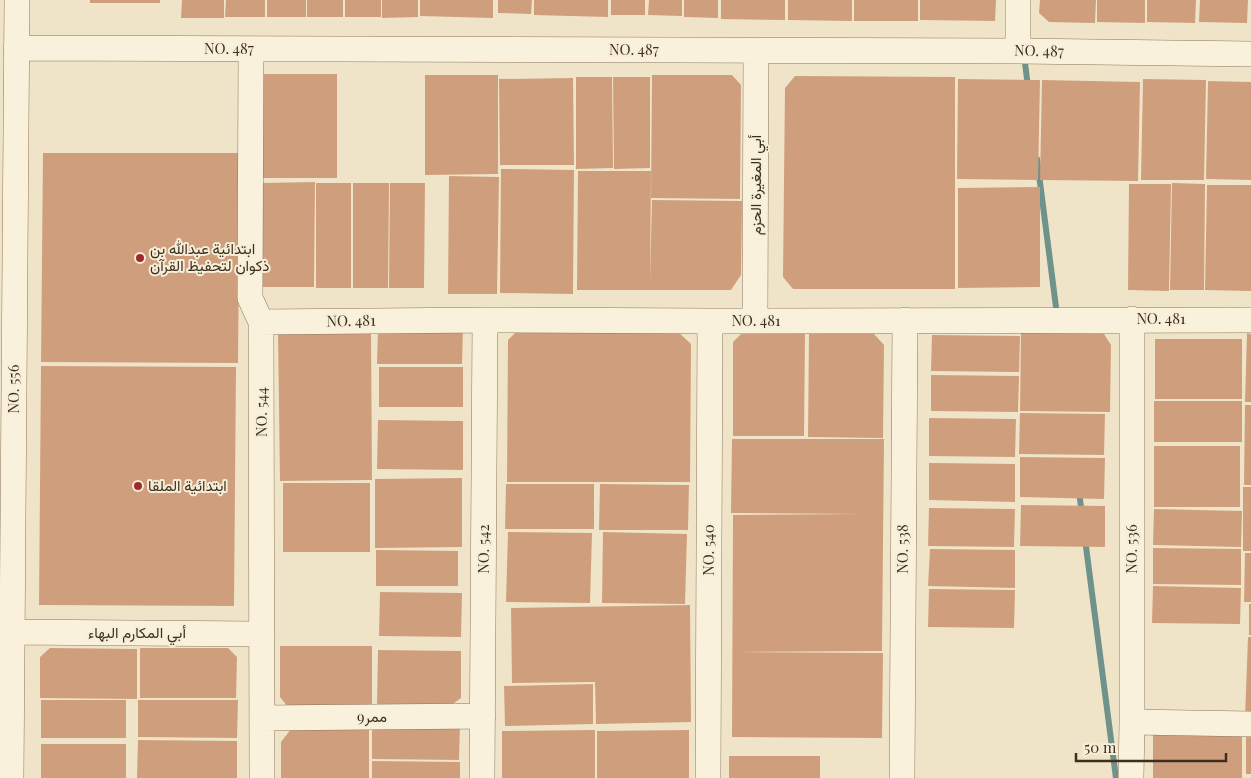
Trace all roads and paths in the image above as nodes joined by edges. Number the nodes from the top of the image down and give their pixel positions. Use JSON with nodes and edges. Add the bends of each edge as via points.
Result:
{"nodes":[{"id":1,"x":17,"y":0,"type":"edge"},
{"id":2,"x":1018,"y":0,"type":"edge"},
{"id":3,"x":16,"y":48,"type":"junction"},
{"id":4,"x":251,"y":49,"type":"junction"},
{"id":5,"x":756,"y":50,"type":"junction"},
{"id":6,"x":1018,"y":51,"type":"junction"},
{"id":7,"x":1251,"y":54,"type":"edge"},
{"id":8,"x":1132,"y":319,"type":"junction"},
{"id":9,"x":485,"y":320,"type":"junction"},
{"id":10,"x":905,"y":320,"type":"junction"},
{"id":11,"x":1251,"y":320,"type":"edge"},
{"id":12,"x":710,"y":321,"type":"junction"},
{"id":13,"x":755,"y":321,"type":"junction"},
{"id":14,"x":261,"y":322,"type":"junction"},
{"id":15,"x":12,"y":632,"type":"junction"},
{"id":16,"x":262,"y":634,"type":"junction"},
{"id":17,"x":483,"y":716,"type":"junction"},
{"id":18,"x":262,"y":718,"type":"junction"},
{"id":19,"x":1132,"y":722,"type":"junction"},
{"id":20,"x":1251,"y":724,"type":"edge"},
{"id":21,"x":11,"y":778,"type":"edge"},
{"id":22,"x":262,"y":778,"type":"edge"},
{"id":23,"x":482,"y":778,"type":"edge"},
{"id":24,"x":708,"y":778,"type":"edge"},
{"id":25,"x":902,"y":778,"type":"edge"},
{"id":26,"x":1131,"y":778,"type":"edge"}],
"edges":[{"from":1,"to":3,"type":"street","name":"NO. 556"},
{"from":2,"to":6,"type":"street"},
{"from":3,"to":4,"type":"street","name":"NO. 487"},
{"from":3,"to":15,"type":"street","name":"NO. 556"},
{"from":4,"to":5,"type":"street","name":"NO. 487"},
{"from":4,"to":14,"type":"street","name":"NO. 544","via":[[250,298]]},
{"from":5,"to":6,"type":"street","name":"NO. 487"},
{"from":5,"to":13,"type":"street","name":"أبي المغيرة الحزم"},
{"from":6,"to":7,"type":"street","name":"NO. 487"},
{"from":8,"to":10,"type":"street","name":"NO. 481"},
{"from":8,"to":11,"type":"street","name":"NO. 481"},
{"from":8,"to":19,"type":"street","name":"NO. 536"},
{"from":9,"to":12,"type":"street","name":"NO. 481"},
{"from":9,"to":14,"type":"street","name":"NO. 481"},
{"from":9,"to":17,"type":"street","name":"NO. 542"},
{"from":10,"to":13,"type":"street","name":"NO. 481"},
{"from":10,"to":25,"type":"street","name":"NO. 538"},
{"from":12,"to":13,"type":"street","name":"NO. 481"},
{"from":12,"to":24,"type":"street","name":"NO. 540"},
{"from":14,"to":16,"type":"street","name":"NO. 544"},
{"from":15,"to":16,"type":"street","name":"أبي المكارم البهاء"},
{"from":15,"to":21,"type":"street","name":"NO. 556"},
{"from":16,"to":18,"type":"street","name":"NO. 544"},
{"from":17,"to":18,"type":"street","name":"ممر9"},
{"from":17,"to":23,"type":"street","name":"NO. 542"},
{"from":18,"to":22,"type":"street","name":"NO. 544"},
{"from":19,"to":20,"type":"street"},
{"from":19,"to":26,"type":"street","name":"NO. 536"}]}
